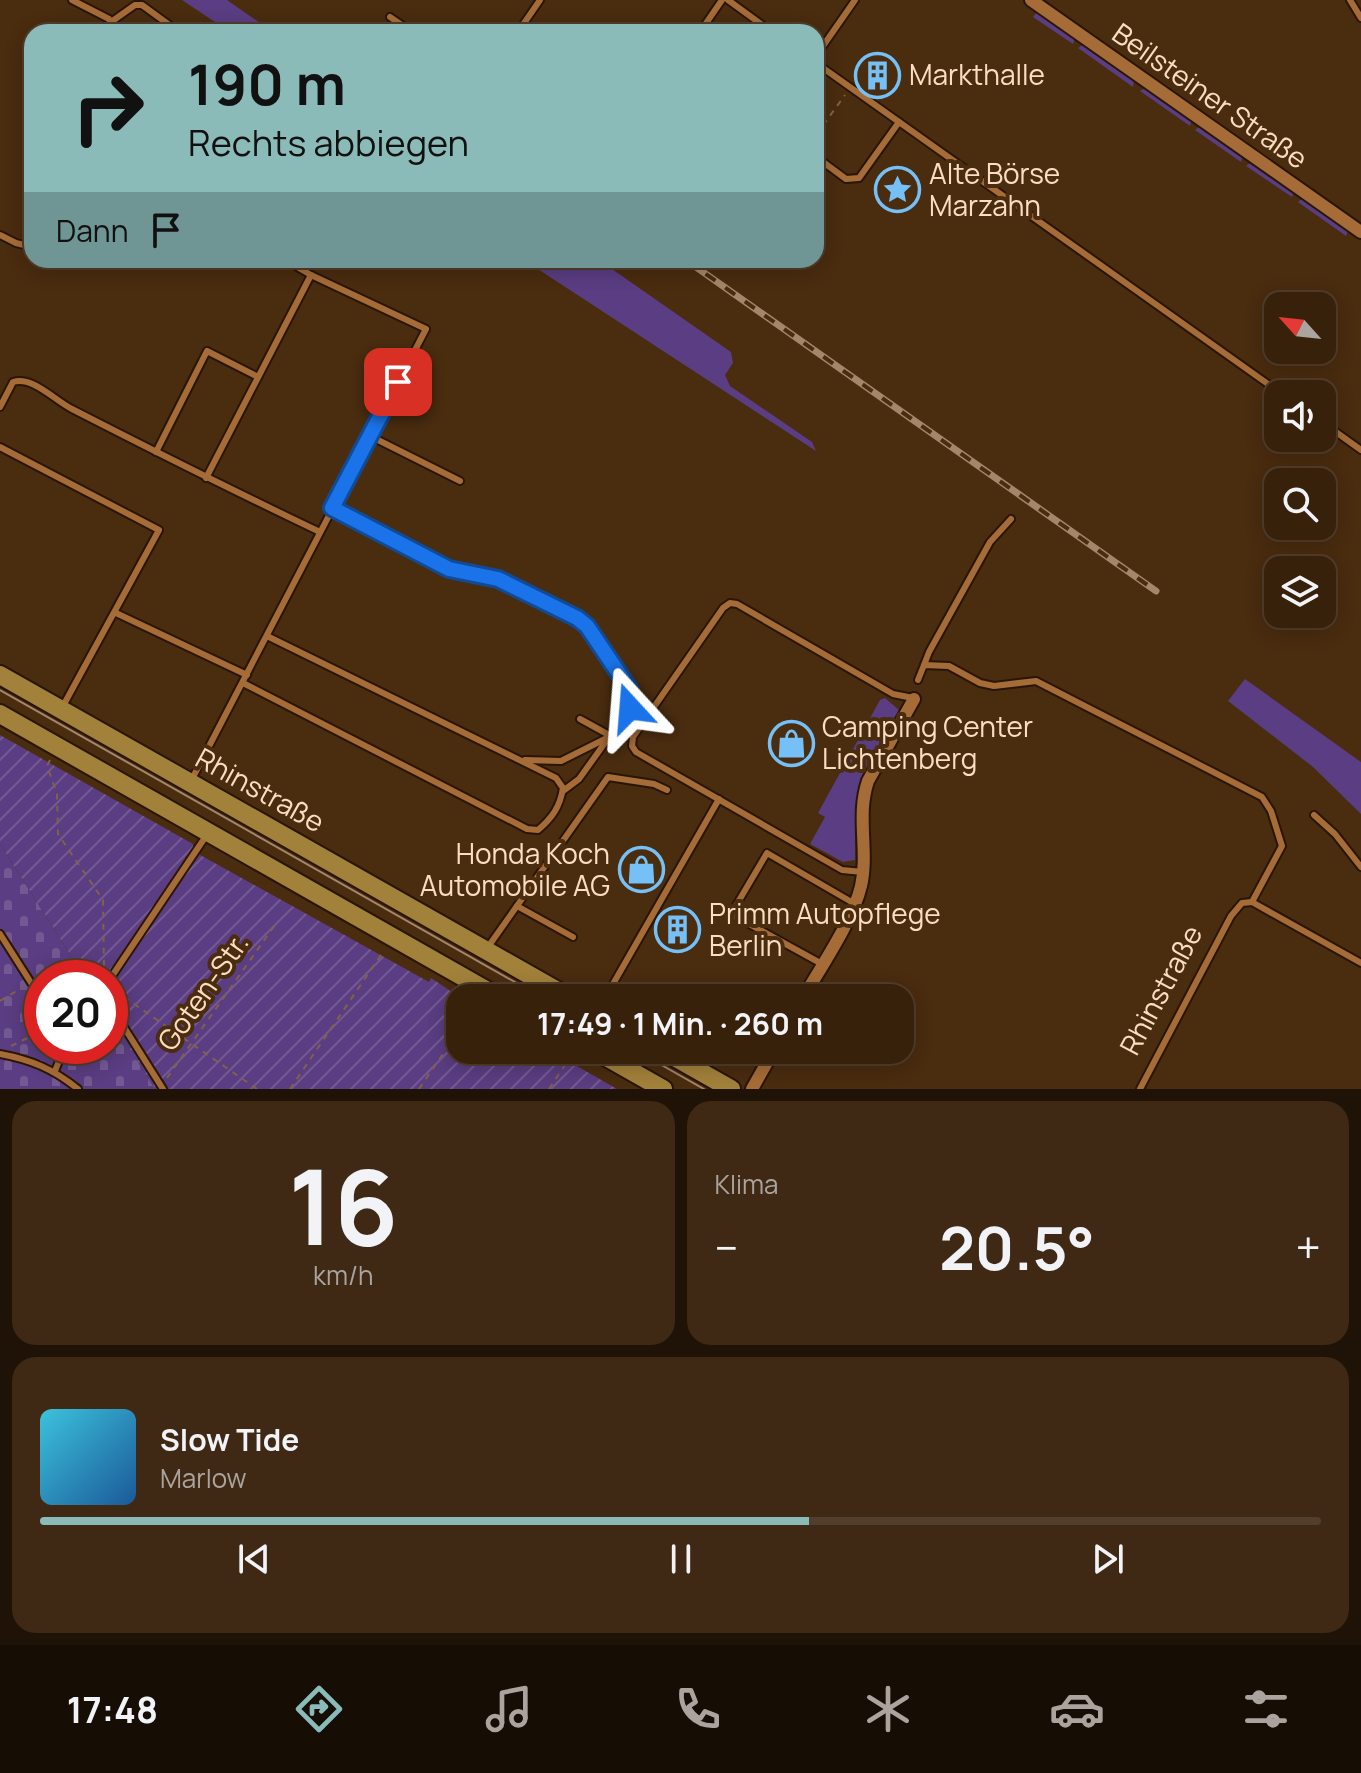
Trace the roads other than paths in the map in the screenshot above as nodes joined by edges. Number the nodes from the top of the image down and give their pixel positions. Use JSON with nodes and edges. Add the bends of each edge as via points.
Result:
{"nodes":[{"id":1,"x":72,"y":0,"type":"edge"},
{"id":2,"x":540,"y":0,"type":"edge"},
{"id":3,"x":725,"y":0,"type":"edge"},
{"id":4,"x":855,"y":0,"type":"edge"},
{"id":5,"x":1031,"y":0,"type":"edge"},
{"id":6,"x":1350,"y":0,"type":"edge"},
{"id":7,"x":390,"y":17,"type":"dead end"},
{"id":8,"x":1361,"y":18,"type":"edge"},
{"id":9,"x":111,"y":22,"type":"joint"},
{"id":10,"x":168,"y":24,"type":"edge"},
{"id":11,"x":400,"y":24,"type":"edge"},
{"id":12,"x":524,"y":24,"type":"edge"},
{"id":13,"x":706,"y":24,"type":"edge"},
{"id":14,"x":760,"y":24,"type":"edge"},
{"id":15,"x":824,"y":45,"type":"edge"},
{"id":16,"x":824,"y":69,"type":"edge"},
{"id":17,"x":899,"y":122,"type":"junction"},
{"id":18,"x":824,"y":163,"type":"edge"},
{"id":19,"x":1361,"y":232,"type":"edge"},
{"id":20,"x":0,"y":235,"type":"edge"},
{"id":21,"x":24,"y":245,"type":"edge"},
{"id":22,"x":299,"y":268,"type":"edge"},
{"id":23,"x":311,"y":275,"type":"junction"},
{"id":24,"x":258,"y":377,"type":"junction"},
{"id":25,"x":1264,"y":381,"type":"edge"},
{"id":26,"x":0,"y":407,"type":"edge"},
{"id":27,"x":1336,"y":432,"type":"edge"},
{"id":28,"x":370,"y":436,"type":"junction"},
{"id":29,"x":0,"y":447,"type":"edge"},
{"id":30,"x":1361,"y":450,"type":"edge"},
{"id":31,"x":156,"y":452,"type":"junction"},
{"id":32,"x":206,"y":478,"type":"junction"},
{"id":33,"x":460,"y":481,"type":"dead end"},
{"id":34,"x":332,"y":508,"type":"junction"},
{"id":35,"x":1011,"y":519,"type":"dead end"},
{"id":36,"x":320,"y":532,"type":"junction"},
{"id":37,"x":116,"y":613,"type":"junction"},
{"id":38,"x":267,"y":636,"type":"junction"},
{"id":39,"x":924,"y":665,"type":"junction"},
{"id":40,"x":0,"y":675,"type":"edge"},
{"id":41,"x":247,"y":675,"type":"junction"},
{"id":42,"x":918,"y":680,"type":"dead end"},
{"id":43,"x":243,"y":683,"type":"junction"},
{"id":44,"x":914,"y":699,"type":"joint"},
{"id":45,"x":61,"y":709,"type":"junction"},
{"id":46,"x":0,"y":714,"type":"edge"},
{"id":47,"x":580,"y":719,"type":"dead end"},
{"id":48,"x":611,"y":736,"type":"junction"},
{"id":49,"x":521,"y":761,"type":"junction"},
{"id":50,"x":191,"y":783,"type":"junction"},
{"id":51,"x":667,"y":790,"type":"dead end"},
{"id":52,"x":563,"y":791,"type":"junction"},
{"id":53,"x":719,"y":799,"type":"junction"},
{"id":54,"x":1314,"y":815,"type":"dead end"},
{"id":55,"x":208,"y":832,"type":"junction"},
{"id":56,"x":1361,"y":867,"type":"edge"},
{"id":57,"x":863,"y":872,"type":"junction"},
{"id":58,"x":1252,"y":902,"type":"junction"},
{"id":59,"x":855,"y":904,"type":"junction"},
{"id":60,"x":517,"y":906,"type":"junction"},
{"id":61,"x":0,"y":934,"type":"edge"},
{"id":62,"x":573,"y":937,"type":"dead end"},
{"id":63,"x":489,"y":952,"type":"junction"},
{"id":64,"x":122,"y":960,"type":"edge"},
{"id":65,"x":1361,"y":963,"type":"edge"},
{"id":66,"x":822,"y":964,"type":"junction"},
{"id":67,"x":24,"y":971,"type":"edge"},
{"id":68,"x":475,"y":984,"type":"joint"},
{"id":69,"x":545,"y":984,"type":"edge"},
{"id":70,"x":613,"y":984,"type":"edge"},
{"id":71,"x":811,"y":984,"type":"edge"},
{"id":72,"x":128,"y":1034,"type":"edge"},
{"id":73,"x":0,"y":1053,"type":"edge"},
{"id":74,"x":58,"y":1064,"type":"edge"},
{"id":75,"x":619,"y":1064,"type":"edge"},
{"id":76,"x":687,"y":1064,"type":"edge"},
{"id":77,"x":766,"y":1064,"type":"edge"},
{"id":78,"x":55,"y":1071,"type":"junction"},
{"id":79,"x":161,"y":1086,"type":"edge"},
{"id":80,"x":78,"y":1089,"type":"edge"},
{"id":81,"x":663,"y":1089,"type":"edge"},
{"id":82,"x":731,"y":1089,"type":"edge"},
{"id":83,"x":752,"y":1089,"type":"edge"},
{"id":84,"x":1140,"y":1089,"type":"edge"}],
"edges":[{"from":1,"to":9,"type":"lane"},
{"from":2,"to":12,"type":"lane"},
{"from":3,"to":13,"type":"lane"},
{"from":3,"to":14,"type":"lane"},
{"from":4,"to":15,"type":"lane"},
{"from":5,"to":19,"type":"street","name":"Beilsteiner Straße"},
{"from":6,"to":8,"type":"lane"},
{"from":7,"to":11,"type":"lane"},
{"from":9,"to":10,"type":"lane","via":[[142,5]]},
{"from":16,"to":17,"type":"lane"},
{"from":17,"to":18,"type":"lane","via":[[859,178],[846,179]]},
{"from":17,"to":25,"type":"lane"},
{"from":20,"to":21,"type":"lane"},
{"from":22,"to":23,"type":"lane"},
{"from":23,"to":24,"type":"lane"},
{"from":23,"to":28,"type":"lane","via":[[426,329]]},
{"from":24,"to":31,"type":"lane","via":[[207,351]]},
{"from":24,"to":32,"type":"lane"},
{"from":26,"to":31,"type":"lane","via":[[13,382],[28,381]]},
{"from":27,"to":30,"type":"lane"},
{"from":28,"to":33,"type":"lane"},
{"from":28,"to":34,"type":"lane"},
{"from":29,"to":37,"type":"lane","via":[[159,530]]},
{"from":31,"to":32,"type":"lane"},
{"from":32,"to":36,"type":"lane"},
{"from":34,"to":36,"type":"lane"},
{"from":34,"to":48,"type":"lane","via":[[449,569],[498,579],[587,626],[630,690],[630,708]]},
{"from":35,"to":39,"type":"lane","via":[[990,542]]},
{"from":36,"to":38,"type":"lane"},
{"from":37,"to":41,"type":"lane"},
{"from":37,"to":45,"type":"lane"},
{"from":38,"to":41,"type":"lane"},
{"from":38,"to":49,"type":"lane"},
{"from":39,"to":42,"type":"lane"},
{"from":39,"to":58,"type":"lane","via":[[949,666],[994,686],[1036,681],[1262,797],[1282,846]]},
{"from":40,"to":45,"type":"main road","name":"Rhinstraße"},
{"from":41,"to":43,"type":"lane"},
{"from":43,"to":50,"type":"lane"},
{"from":43,"to":52,"type":"lane","via":[[527,829],[538,830],[551,819]]},
{"from":44,"to":53,"type":"lane","via":[[893,694],[730,603],[633,737],[632,746]]},
{"from":44,"to":57,"type":"street","via":[[863,794]]},
{"from":45,"to":50,"type":"main road","name":"Rhinstraße"},
{"from":46,"to":55,"type":"main road"},
{"from":47,"to":48,"type":"lane"},
{"from":48,"to":49,"type":"lane","via":[[561,761]]},
{"from":48,"to":52,"type":"lane","via":[[579,779]]},
{"from":49,"to":52,"type":"lane","via":[[556,778]]},
{"from":50,"to":63,"type":"main road","name":"Rhinstraße"},
{"from":51,"to":60,"type":"lane","via":[[608,777]]},
{"from":53,"to":57,"type":"lane","via":[[842,870]]},
{"from":53,"to":70,"type":"lane"},
{"from":54,"to":56,"type":"lane"},
{"from":55,"to":64,"type":"lane"},
{"from":55,"to":68,"type":"main road"},
{"from":57,"to":59,"type":"street"},
{"from":58,"to":65,"type":"lane"},
{"from":58,"to":84,"type":"lane","name":"Rhinstraße","via":[[1242,903],[1231,916]]},
{"from":59,"to":66,"type":"street"},
{"from":59,"to":66,"type":"lane","via":[[767,853],[731,914]]},
{"from":60,"to":62,"type":"lane"},
{"from":60,"to":63,"type":"lane"},
{"from":61,"to":67,"type":"lane"},
{"from":63,"to":68,"type":"main road"},
{"from":63,"to":69,"type":"main road","name":"Rhinstraße"},
{"from":66,"to":71,"type":"street"},
{"from":72,"to":79,"type":"lane"},
{"from":73,"to":78,"type":"lane"},
{"from":74,"to":78,"type":"lane"},
{"from":75,"to":81,"type":"main road"},
{"from":76,"to":82,"type":"main road"},
{"from":77,"to":83,"type":"street"},
{"from":78,"to":80,"type":"lane"}]}
